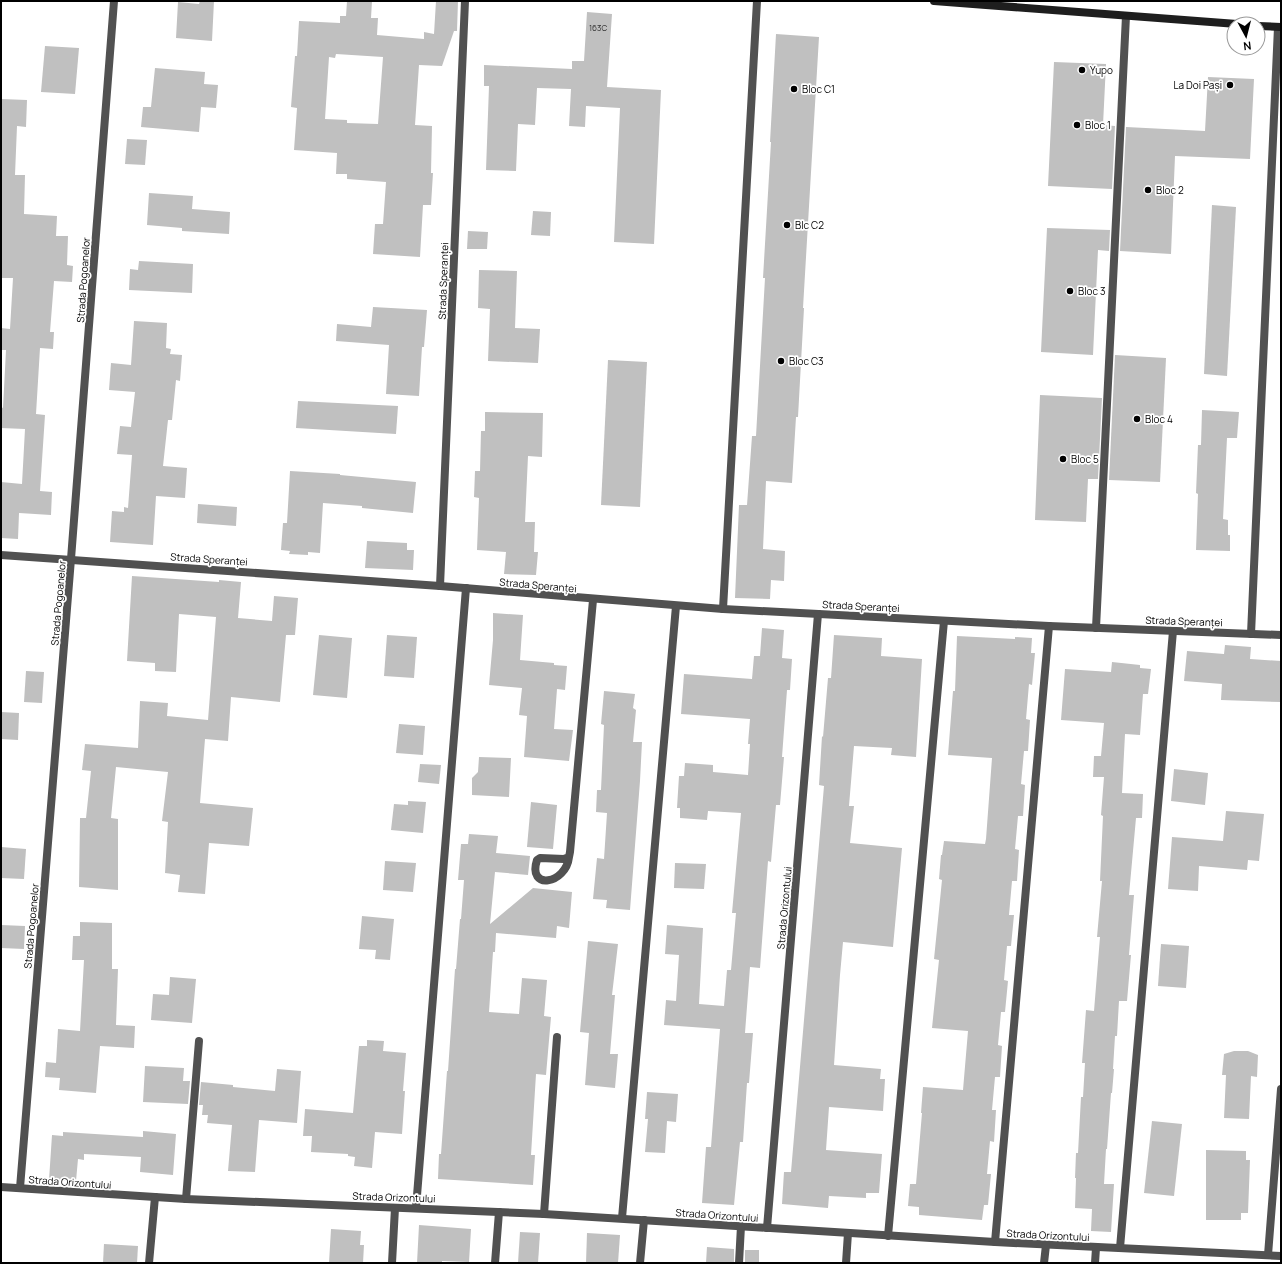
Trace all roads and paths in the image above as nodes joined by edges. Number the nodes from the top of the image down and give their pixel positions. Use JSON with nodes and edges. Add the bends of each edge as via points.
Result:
{"nodes":[{"id":1,"x":114,"y":1,"type":"edge"},
{"id":2,"x":465,"y":1,"type":"edge"},
{"id":3,"x":757,"y":1,"type":"edge"},
{"id":4,"x":934,"y":1,"type":"edge"},
{"id":5,"x":1126,"y":16,"type":"junction"},
{"id":6,"x":1226,"y":23,"type":"edge"},
{"id":7,"x":1266,"y":26,"type":"edge"},
{"id":8,"x":1279,"y":27,"type":"edge"},
{"id":9,"x":1,"y":555,"type":"edge"},
{"id":10,"x":71,"y":559,"type":"junction"},
{"id":11,"x":440,"y":586,"type":"junction"},
{"id":12,"x":466,"y":588,"type":"junction"},
{"id":13,"x":594,"y":600,"type":"junction"},
{"id":14,"x":676,"y":606,"type":"junction"},
{"id":15,"x":723,"y":609,"type":"junction"},
{"id":16,"x":818,"y":614,"type":"junction"},
{"id":17,"x":944,"y":621,"type":"junction"},
{"id":18,"x":1049,"y":626,"type":"junction"},
{"id":19,"x":1096,"y":628,"type":"junction"},
{"id":20,"x":1173,"y":631,"type":"junction"},
{"id":21,"x":1251,"y":634,"type":"junction"},
{"id":22,"x":1281,"y":635,"type":"edge"},
{"id":23,"x":569,"y":857,"type":"dead end"},
{"id":24,"x":557,"y":1037,"type":"dead end"},
{"id":25,"x":199,"y":1040,"type":"dead end"},
{"id":26,"x":1281,"y":1089,"type":"edge"},
{"id":27,"x":1,"y":1187,"type":"edge"},
{"id":28,"x":20,"y":1188,"type":"junction"},
{"id":29,"x":154,"y":1197,"type":"junction"},
{"id":30,"x":186,"y":1199,"type":"junction"},
{"id":31,"x":395,"y":1208,"type":"junction"},
{"id":32,"x":416,"y":1208,"type":"junction"},
{"id":33,"x":499,"y":1212,"type":"junction"},
{"id":34,"x":544,"y":1214,"type":"junction"},
{"id":35,"x":622,"y":1218,"type":"junction"},
{"id":36,"x":644,"y":1220,"type":"junction"},
{"id":37,"x":741,"y":1226,"type":"junction"},
{"id":38,"x":767,"y":1228,"type":"junction"},
{"id":39,"x":848,"y":1233,"type":"junction"},
{"id":40,"x":888,"y":1236,"type":"junction"},
{"id":41,"x":995,"y":1242,"type":"junction"},
{"id":42,"x":1046,"y":1245,"type":"junction"},
{"id":43,"x":1096,"y":1248,"type":"junction"},
{"id":44,"x":1120,"y":1248,"type":"junction"},
{"id":45,"x":1237,"y":1254,"type":"junction"},
{"id":46,"x":1268,"y":1256,"type":"junction"},
{"id":47,"x":1281,"y":1256,"type":"edge"},
{"id":48,"x":149,"y":1263,"type":"edge"},
{"id":49,"x":392,"y":1263,"type":"edge"},
{"id":50,"x":495,"y":1263,"type":"edge"},
{"id":51,"x":640,"y":1263,"type":"edge"},
{"id":52,"x":739,"y":1263,"type":"edge"},
{"id":53,"x":846,"y":1263,"type":"edge"},
{"id":54,"x":1044,"y":1263,"type":"edge"},
{"id":55,"x":1095,"y":1263,"type":"edge"},
{"id":56,"x":1236,"y":1263,"type":"edge"}],
"edges":[{"from":1,"to":10,"type":"street","name":"Strada Pogoanelor"},
{"from":2,"to":11,"type":"street","name":"Strada Speranței"},
{"from":3,"to":15,"type":"street"},
{"from":4,"to":5,"type":"main road"},
{"from":5,"to":6,"type":"main road"},
{"from":5,"to":19,"type":"street"},
{"from":7,"to":8,"type":"main road"},
{"from":8,"to":21,"type":"street"},
{"from":9,"to":10,"type":"street","name":"Strada Speranței"},
{"from":10,"to":11,"type":"street","name":"Strada Speranței"},
{"from":10,"to":28,"type":"street","name":"Strada Pogoanelor"},
{"from":11,"to":12,"type":"street","name":"Strada Speranței"},
{"from":12,"to":13,"type":"street","name":"Strada Speranței"},
{"from":12,"to":32,"type":"street"},
{"from":13,"to":14,"type":"street","name":"Strada Speranței"},
{"from":13,"to":23,"type":"street"},
{"from":14,"to":15,"type":"street","name":"Strada Speranței"},
{"from":14,"to":35,"type":"street"},
{"from":15,"to":16,"type":"street","name":"Strada Speranței"},
{"from":16,"to":17,"type":"street","name":"Strada Speranței"},
{"from":16,"to":38,"type":"street","name":"Strada Orizontului"},
{"from":17,"to":18,"type":"street","name":"Strada Speranței"},
{"from":17,"to":40,"type":"street"},
{"from":18,"to":19,"type":"street","name":"Strada Speranței"},
{"from":18,"to":41,"type":"street"},
{"from":19,"to":20,"type":"street","name":"Strada Speranței"},
{"from":20,"to":21,"type":"street","name":"Strada Speranței"},
{"from":20,"to":44,"type":"street"},
{"from":21,"to":22,"type":"street","name":"Strada Speranței"},
{"from":24,"to":34,"type":"street"},
{"from":25,"to":30,"type":"street"},
{"from":26,"to":46,"type":"street"},
{"from":27,"to":28,"type":"street"},
{"from":28,"to":29,"type":"street","name":"Strada Orizontului"},
{"from":29,"to":30,"type":"street","name":"Strada Orizontului"},
{"from":29,"to":48,"type":"street"},
{"from":30,"to":31,"type":"street","name":"Strada Orizontului"},
{"from":31,"to":32,"type":"street","name":"Strada Orizontului"},
{"from":31,"to":49,"type":"street"},
{"from":32,"to":33,"type":"street","name":"Strada Orizontului"},
{"from":33,"to":34,"type":"street","name":"Strada Orizontului"},
{"from":33,"to":50,"type":"street"},
{"from":34,"to":35,"type":"street","name":"Strada Orizontului"},
{"from":35,"to":36,"type":"street","name":"Strada Orizontului"},
{"from":36,"to":37,"type":"street","name":"Strada Orizontului"},
{"from":36,"to":51,"type":"street"},
{"from":37,"to":38,"type":"street","name":"Strada Orizontului"},
{"from":37,"to":52,"type":"street"},
{"from":38,"to":39,"type":"street","name":"Strada Orizontului"},
{"from":39,"to":40,"type":"street","name":"Strada Orizontului"},
{"from":39,"to":53,"type":"street"},
{"from":40,"to":41,"type":"street","name":"Strada Orizontului"},
{"from":41,"to":42,"type":"street","name":"Strada Orizontului"},
{"from":42,"to":43,"type":"street","name":"Strada Orizontului"},
{"from":42,"to":54,"type":"street"},
{"from":43,"to":44,"type":"street","name":"Strada Orizontului"},
{"from":43,"to":55,"type":"street"},
{"from":44,"to":45,"type":"street","name":"Strada Orizontului"},
{"from":45,"to":46,"type":"street","name":"Strada Orizontului"},
{"from":45,"to":56,"type":"street"},
{"from":46,"to":47,"type":"street","name":"Strada Orizontului"}]}
